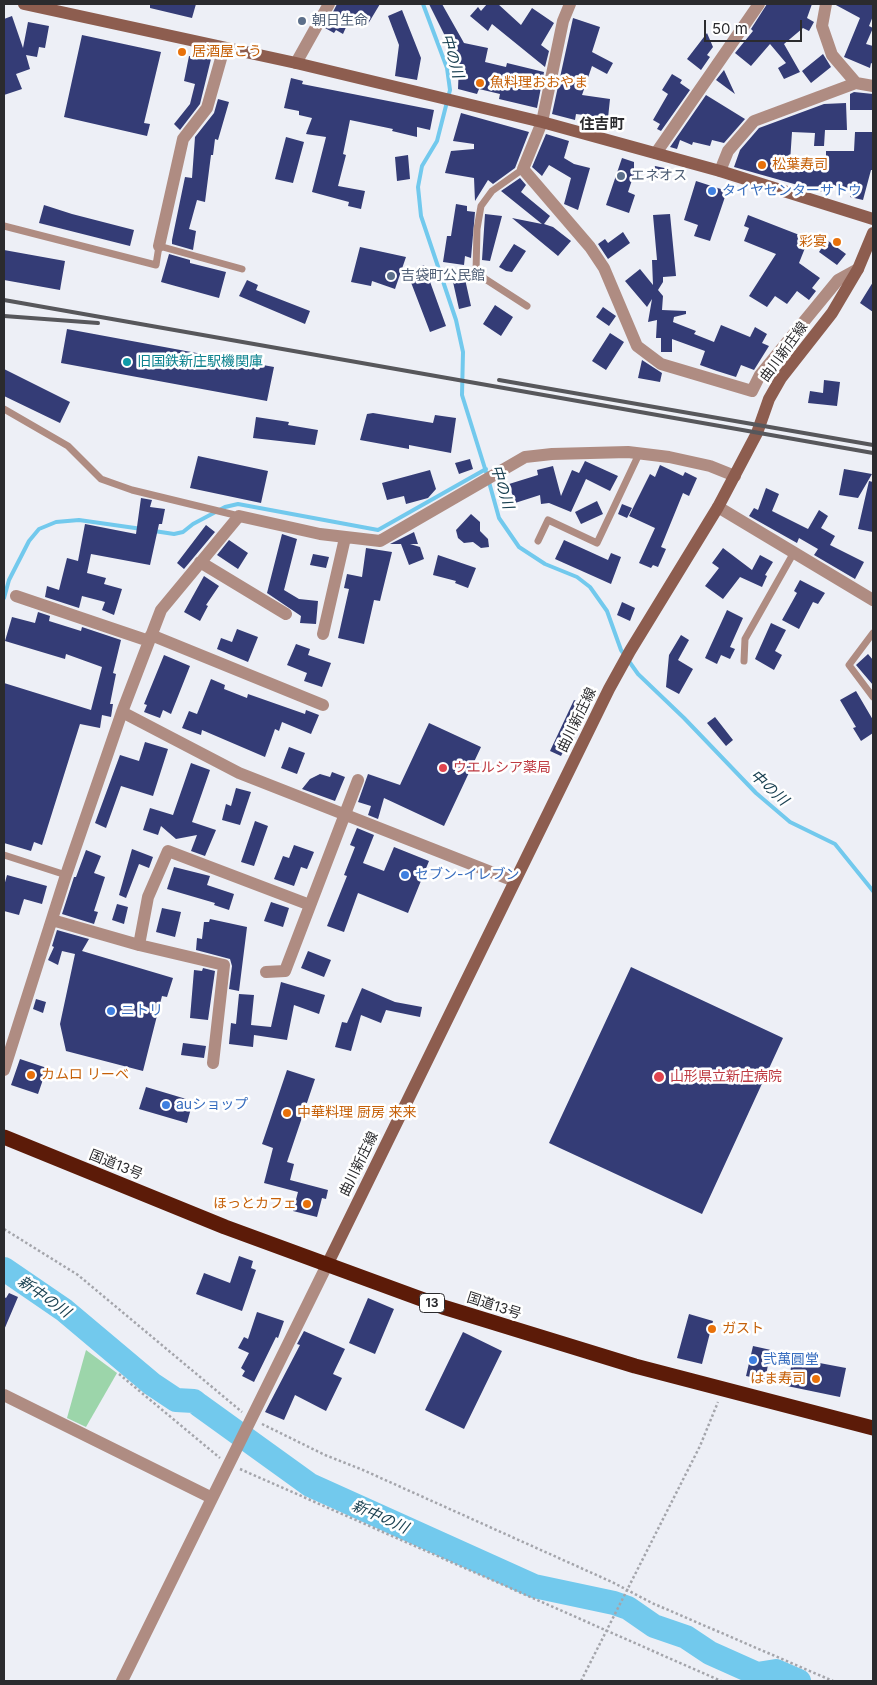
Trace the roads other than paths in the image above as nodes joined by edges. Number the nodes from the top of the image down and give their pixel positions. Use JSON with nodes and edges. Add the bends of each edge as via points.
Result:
{"nodes":[{"id":1,"x":24,"y":4,"type":"edge"},
{"id":2,"x":329,"y":4,"type":"edge"},
{"id":3,"x":570,"y":4,"type":"edge"},
{"id":4,"x":759,"y":4,"type":"edge"},
{"id":5,"x":826,"y":4,"type":"edge"},
{"id":6,"x":224,"y":48,"type":"junction"},
{"id":7,"x":296,"y":63,"type":"junction"},
{"id":8,"x":856,"y":83,"type":"junction"},
{"id":9,"x":873,"y":86,"type":"edge"},
{"id":10,"x":542,"y":122,"type":"junction"},
{"id":11,"x":656,"y":153,"type":"junction"},
{"id":12,"x":523,"y":169,"type":"junction"},
{"id":13,"x":720,"y":172,"type":"junction"},
{"id":14,"x":873,"y":218,"type":"edge"},
{"id":15,"x":4,"y":226,"type":"edge"},
{"id":16,"x":873,"y":233,"type":"edge"},
{"id":17,"x":159,"y":246,"type":"junction"},
{"id":18,"x":242,"y":269,"type":"dead end"},
{"id":19,"x":858,"y":269,"type":"junction"},
{"id":20,"x":527,"y":306,"type":"dead end"},
{"id":21,"x":4,"y":409,"type":"edge"},
{"id":22,"x":639,"y":454,"type":"junction"},
{"id":23,"x":735,"y":476,"type":"junction"},
{"id":24,"x":718,"y":507,"type":"junction"},
{"id":25,"x":240,"y":516,"type":"junction"},
{"id":26,"x":345,"y":538,"type":"junction"},
{"id":27,"x":538,"y":542,"type":"dead end"},
{"id":28,"x":793,"y":554,"type":"junction"},
{"id":29,"x":200,"y":562,"type":"junction"},
{"id":30,"x":16,"y":596,"type":"dead end"},
{"id":31,"x":873,"y":600,"type":"edge"},
{"id":32,"x":286,"y":614,"type":"dead end"},
{"id":33,"x":873,"y":633,"type":"edge"},
{"id":34,"x":323,"y":634,"type":"dead end"},
{"id":35,"x":150,"y":638,"type":"junction"},
{"id":36,"x":744,"y":661,"type":"dead end"},
{"id":37,"x":873,"y":697,"type":"edge"},
{"id":38,"x":323,"y":705,"type":"dead end"},
{"id":39,"x":122,"y":712,"type":"junction"},
{"id":40,"x":358,"y":780,"type":"dead end"},
{"id":41,"x":344,"y":814,"type":"junction"},
{"id":42,"x":4,"y":855,"type":"edge"},
{"id":43,"x":66,"y":875,"type":"junction"},
{"id":44,"x":514,"y":882,"type":"junction"},
{"id":45,"x":310,"y":905,"type":"junction"},
{"id":46,"x":52,"y":920,"type":"junction"},
{"id":47,"x":139,"y":945,"type":"junction"},
{"id":48,"x":266,"y":972,"type":"dead end"},
{"id":49,"x":213,"y":1063,"type":"dead end"},
{"id":50,"x":4,"y":1070,"type":"edge"},
{"id":51,"x":4,"y":1137,"type":"edge"},
{"id":52,"x":326,"y":1265,"type":"junction"},
{"id":53,"x":4,"y":1395,"type":"edge"},
{"id":54,"x":873,"y":1428,"type":"edge"},
{"id":55,"x":212,"y":1498,"type":"junction"},
{"id":56,"x":122,"y":1681,"type":"edge"}],
"edges":[{"from":1,"to":6,"type":"main road"},
{"from":2,"to":7,"type":"street"},
{"from":3,"to":10,"type":"street"},
{"from":4,"to":11,"type":"street"},
{"from":5,"to":8,"type":"street","via":[[822,26],[832,55]]},
{"from":6,"to":7,"type":"main road"},
{"from":6,"to":17,"type":"street","via":[[207,108],[183,139]]},
{"from":7,"to":10,"type":"main road"},
{"from":8,"to":9,"type":"street"},
{"from":8,"to":13,"type":"street","via":[[754,121],[728,151]]},
{"from":10,"to":11,"type":"main road"},
{"from":10,"to":12,"type":"street"},
{"from":11,"to":13,"type":"main road"},
{"from":12,"to":19,"type":"street","via":[[590,246],[604,268],[637,346],[661,364],[752,391],[760,375],[838,280]]},
{"from":12,"to":20,"type":"lane","via":[[492,191],[481,206],[476,273]]},
{"from":13,"to":14,"type":"main road"},
{"from":15,"to":17,"type":"lane","via":[[156,265]]},
{"from":16,"to":19,"type":"main road","name":"曲川新庄線"},
{"from":17,"to":18,"type":"lane"},
{"from":19,"to":23,"type":"main road","name":"曲川新庄線","via":[[832,313],[781,378]]},
{"from":21,"to":25,"type":"lane","via":[[68,446],[101,479],[132,490]]},
{"from":22,"to":23,"type":"street","via":[[710,466]]},
{"from":22,"to":26,"type":"street","via":[[525,457],[380,540]]},
{"from":22,"to":27,"type":"lane","via":[[597,543],[548,520]]},
{"from":23,"to":24,"type":"main road","name":"曲川新庄線"},
{"from":24,"to":28,"type":"street"},
{"from":24,"to":44,"type":"main road","name":"曲川新庄線","via":[[630,650]]},
{"from":25,"to":26,"type":"street"},
{"from":25,"to":29,"type":"street"},
{"from":26,"to":34,"type":"street"},
{"from":28,"to":31,"type":"street"},
{"from":28,"to":36,"type":"lane","via":[[745,639]]},
{"from":29,"to":32,"type":"street"},
{"from":29,"to":35,"type":"street","via":[[161,610]]},
{"from":30,"to":35,"type":"street"},
{"from":33,"to":37,"type":"lane","via":[[849,665]]},
{"from":35,"to":38,"type":"street"},
{"from":35,"to":39,"type":"street"},
{"from":39,"to":41,"type":"street","via":[[240,773]]},
{"from":39,"to":43,"type":"street"},
{"from":40,"to":41,"type":"street"},
{"from":41,"to":44,"type":"street"},
{"from":41,"to":45,"type":"street"},
{"from":42,"to":43,"type":"lane"},
{"from":43,"to":46,"type":"street"},
{"from":44,"to":52,"type":"main road","name":"曲川新庄線"},
{"from":45,"to":47,"type":"street","via":[[168,851],[148,897]]},
{"from":45,"to":48,"type":"street","via":[[285,971]]},
{"from":46,"to":47,"type":"street"},
{"from":46,"to":50,"type":"street"},
{"from":47,"to":49,"type":"street","via":[[224,965]]},
{"from":51,"to":52,"type":"highway","name":"国道13号","number":"13"},
{"from":52,"to":54,"type":"highway","name":"国道13号","number":"13","via":[[506,1328],[721,1390]]},
{"from":52,"to":55,"type":"street"},
{"from":53,"to":55,"type":"street"},
{"from":55,"to":56,"type":"street"}]}
